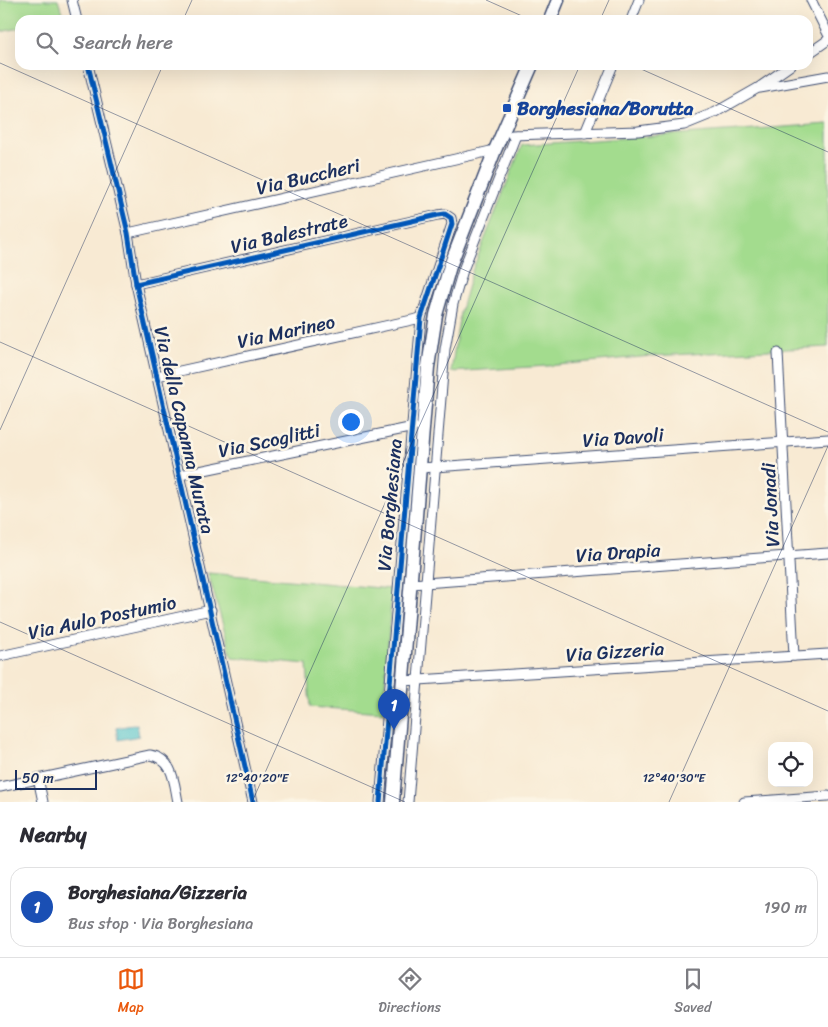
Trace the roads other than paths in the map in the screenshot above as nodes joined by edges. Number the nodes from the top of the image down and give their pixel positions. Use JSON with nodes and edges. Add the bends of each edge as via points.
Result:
{"nodes":[{"id":1,"x":72,"y":0,"type":"edge"},
{"id":2,"x":558,"y":0,"type":"edge"},
{"id":3,"x":639,"y":0,"type":"edge"},
{"id":4,"x":811,"y":0,"type":"edge"},
{"id":5,"x":76,"y":15,"type":"edge"},
{"id":6,"x":552,"y":15,"type":"edge"},
{"id":7,"x":633,"y":15,"type":"edge"},
{"id":8,"x":828,"y":34,"type":"edge"},
{"id":9,"x":828,"y":40,"type":"edge"},
{"id":10,"x":813,"y":50,"type":"edge"},
{"id":11,"x":89,"y":70,"type":"edge"},
{"id":12,"x":530,"y":70,"type":"edge"},
{"id":13,"x":611,"y":70,"type":"edge"},
{"id":14,"x":785,"y":70,"type":"edge"},
{"id":15,"x":828,"y":76,"type":"edge"},
{"id":16,"x":758,"y":88,"type":"junction"},
{"id":17,"x":584,"y":134,"type":"junction"},
{"id":18,"x":502,"y":135,"type":"junction"},
{"id":19,"x":516,"y":135,"type":"junction"},
{"id":20,"x":495,"y":150,"type":"junction"},
{"id":21,"x":449,"y":216,"type":"joint"},
{"id":22,"x":128,"y":233,"type":"junction"},
{"id":23,"x":136,"y":284,"type":"junction"},
{"id":24,"x":421,"y":318,"type":"junction"},
{"id":25,"x":431,"y":348,"type":"junction"},
{"id":26,"x":445,"y":349,"type":"junction"},
{"id":27,"x":778,"y":353,"type":"dead end"},
{"id":28,"x":157,"y":376,"type":"junction"},
{"id":29,"x":424,"y":424,"type":"junction"},
{"id":30,"x":410,"y":428,"type":"junction"},
{"id":31,"x":828,"y":439,"type":"edge"},
{"id":32,"x":783,"y":442,"type":"junction"},
{"id":33,"x":435,"y":467,"type":"junction"},
{"id":34,"x":421,"y":468,"type":"junction"},
{"id":35,"x":180,"y":475,"type":"junction"},
{"id":36,"x":828,"y":553,"type":"edge"},
{"id":37,"x":789,"y":556,"type":"junction"},
{"id":38,"x":427,"y":583,"type":"junction"},
{"id":39,"x":411,"y":584,"type":"junction"},
{"id":40,"x":211,"y":610,"type":"junction"},
{"id":41,"x":828,"y":654,"type":"edge"},
{"id":42,"x":0,"y":656,"type":"edge"},
{"id":43,"x":794,"y":656,"type":"junction"},
{"id":44,"x":419,"y":680,"type":"junction"},
{"id":45,"x":403,"y":681,"type":"junction"},
{"id":46,"x":38,"y":778,"type":"junction"},
{"id":47,"x":0,"y":786,"type":"edge"},
{"id":48,"x":828,"y":796,"type":"edge"},
{"id":49,"x":43,"y":802,"type":"edge"},
{"id":50,"x":178,"y":802,"type":"edge"},
{"id":51,"x":253,"y":802,"type":"edge"},
{"id":52,"x":380,"y":802,"type":"edge"},
{"id":53,"x":393,"y":802,"type":"edge"},
{"id":54,"x":408,"y":802,"type":"edge"},
{"id":55,"x":744,"y":802,"type":"edge"}],
"edges":[{"from":1,"to":5,"type":"street"},
{"from":2,"to":6,"type":"street"},
{"from":3,"to":7,"type":"street"},
{"from":4,"to":8,"type":"street"},
{"from":9,"to":10,"type":"street"},
{"from":11,"to":22,"type":"street","name":"Via della Capanna Murata"},
{"from":12,"to":18,"type":"street","name":"Via Borghesiana"},
{"from":13,"to":17,"type":"street"},
{"from":14,"to":16,"type":"street"},
{"from":15,"to":16,"type":"street"},
{"from":16,"to":17,"type":"street","via":[[712,114],[684,125],[649,131]]},
{"from":17,"to":19,"type":"street"},
{"from":18,"to":19,"type":"street"},
{"from":18,"to":20,"type":"street","name":"Via Borghesiana"},
{"from":19,"to":26,"type":"street","via":[[464,270]]},
{"from":20,"to":22,"type":"street","name":"Via Buccheri"},
{"from":20,"to":25,"type":"street","name":"Via Borghesiana","via":[[442,291]]},
{"from":21,"to":23,"type":"street","name":"Via Balestrate","via":[[438,215]]},
{"from":21,"to":24,"type":"street","name":"Via Borghesiana","via":[[452,224]]},
{"from":22,"to":23,"type":"street","name":"Via della Capanna Murata"},
{"from":23,"to":28,"type":"street","name":"Via della Capanna Murata"},
{"from":24,"to":28,"type":"street","name":"Via Marineo"},
{"from":24,"to":30,"type":"street","name":"Via Borghesiana"},
{"from":25,"to":26,"type":"street"},
{"from":25,"to":29,"type":"street","name":"Via Borghesiana"},
{"from":26,"to":33,"type":"street"},
{"from":27,"to":32,"type":"street","name":"Via Jonadi"},
{"from":28,"to":35,"type":"street","name":"Via della Capanna Murata"},
{"from":29,"to":30,"type":"street","name":"Via Scoglitti"},
{"from":29,"to":34,"type":"street","name":"Via Borghesiana"},
{"from":30,"to":35,"type":"street","name":"Via Scoglitti"},
{"from":30,"to":52,"type":"street","name":"Via Borghesiana"},
{"from":31,"to":32,"type":"street","name":"Via Davoli"},
{"from":32,"to":33,"type":"street","name":"Via Davoli"},
{"from":32,"to":37,"type":"street","name":"Via Jonadi"},
{"from":33,"to":34,"type":"street","name":"Via Davoli"},
{"from":33,"to":38,"type":"street"},
{"from":34,"to":39,"type":"street","name":"Via Borghesiana"},
{"from":35,"to":40,"type":"street","name":"Via della Capanna Murata"},
{"from":36,"to":37,"type":"street","name":"Via Drapia"},
{"from":37,"to":38,"type":"street","name":"Via Drapia"},
{"from":37,"to":43,"type":"street","name":"Via Jonadi"},
{"from":38,"to":39,"type":"street","name":"Via Drapia"},
{"from":38,"to":44,"type":"street"},
{"from":39,"to":45,"type":"street","name":"Via Borghesiana"},
{"from":40,"to":42,"type":"street","name":"Via Aulo Postumio"},
{"from":40,"to":51,"type":"street","name":"Via della Capanna Murata"},
{"from":41,"to":43,"type":"street","name":"Via Gizzeria"},
{"from":43,"to":44,"type":"street","name":"Via Gizzeria"},
{"from":44,"to":45,"type":"street","name":"Via Gizzeria"},
{"from":44,"to":54,"type":"street"},
{"from":45,"to":53,"type":"street","name":"Via Borghesiana"},
{"from":46,"to":47,"type":"street"},
{"from":46,"to":49,"type":"street"},
{"from":46,"to":50,"type":"street","via":[[147,755],[162,759],[171,770]]},
{"from":48,"to":55,"type":"street"}]}
